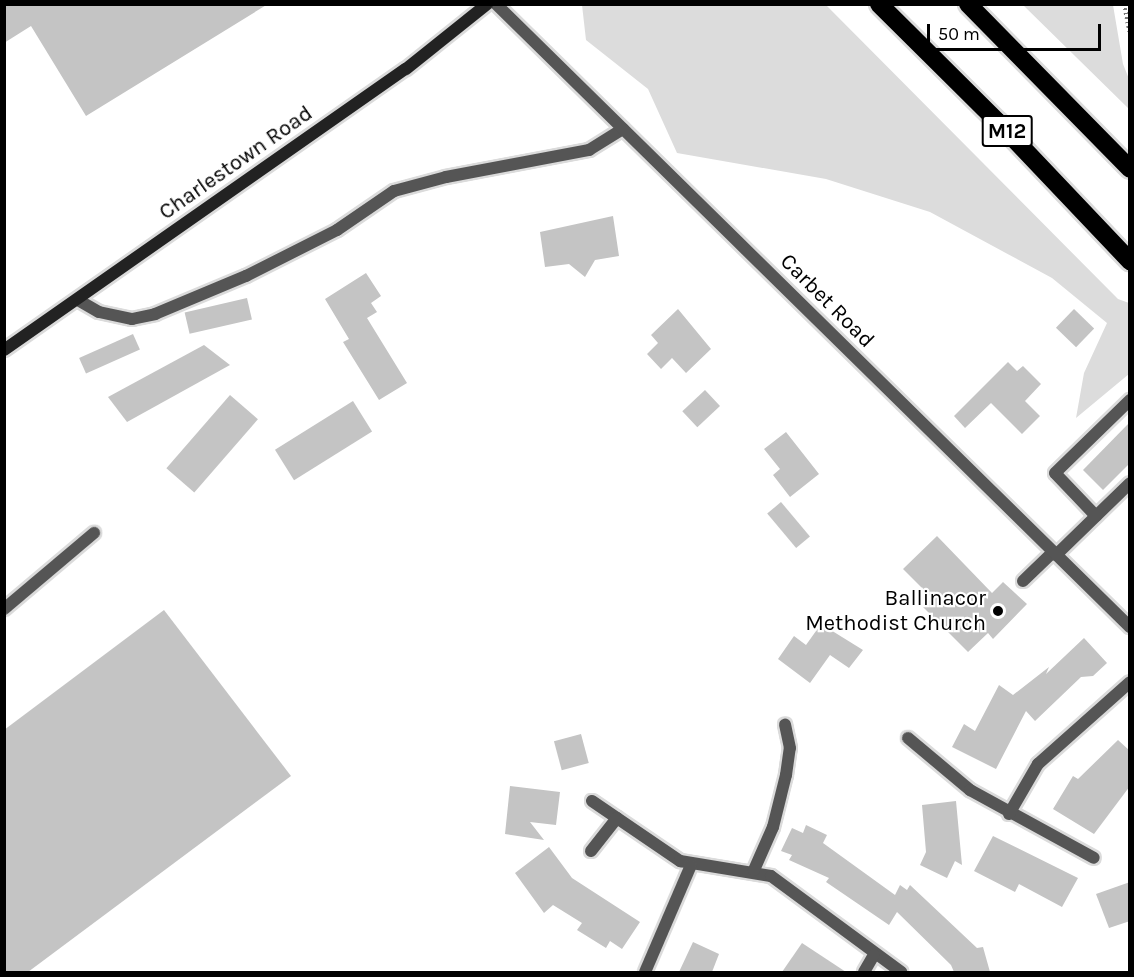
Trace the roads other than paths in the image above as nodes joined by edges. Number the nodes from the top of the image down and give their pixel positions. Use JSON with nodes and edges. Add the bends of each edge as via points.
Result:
{"nodes":[{"id":1,"x":487,"y":4,"type":"edge"},
{"id":2,"x":496,"y":4,"type":"edge"},
{"id":3,"x":879,"y":4,"type":"edge"},
{"id":4,"x":968,"y":4,"type":"edge"},
{"id":5,"x":623,"y":129,"type":"junction"},
{"id":6,"x":1130,"y":169,"type":"edge"},
{"id":7,"x":1130,"y":261,"type":"edge"},
{"id":8,"x":78,"y":300,"type":"junction"},
{"id":9,"x":4,"y":350,"type":"edge"},
{"id":10,"x":1130,"y":400,"type":"edge"},
{"id":11,"x":1130,"y":483,"type":"edge"},
{"id":12,"x":1096,"y":516,"type":"junction"},
{"id":13,"x":94,"y":533,"type":"dead end"},
{"id":14,"x":1055,"y":554,"type":"junction"},
{"id":15,"x":1023,"y":581,"type":"dead end"},
{"id":16,"x":4,"y":609,"type":"edge"},
{"id":17,"x":1130,"y":627,"type":"edge"},
{"id":18,"x":1130,"y":682,"type":"edge"},
{"id":19,"x":785,"y":725,"type":"dead end"},
{"id":20,"x":908,"y":738,"type":"dead end"},
{"id":21,"x":592,"y":801,"type":"dead end"},
{"id":22,"x":1009,"y":814,"type":"junction"},
{"id":23,"x":617,"y":818,"type":"junction"},
{"id":24,"x":591,"y":851,"type":"dead end"},
{"id":25,"x":1094,"y":858,"type":"dead end"},
{"id":26,"x":691,"y":865,"type":"junction"},
{"id":27,"x":754,"y":870,"type":"junction"},
{"id":28,"x":874,"y":956,"type":"junction"},
{"id":29,"x":645,"y":972,"type":"edge"},
{"id":30,"x":864,"y":972,"type":"edge"},
{"id":31,"x":901,"y":972,"type":"edge"}],
"edges":[{"from":1,"to":8,"type":"main road","name":"Charlestown Road","via":[[406,69]]},
{"from":2,"to":5,"type":"street","name":"Carbet Road"},
{"from":3,"to":7,"type":"highway","number":"M12"},
{"from":4,"to":6,"type":"highway","number":"M12"},
{"from":5,"to":8,"type":"street","via":[[589,150],[446,177],[394,191],[337,230],[256,271],[155,314],[132,319],[99,312]]},
{"from":5,"to":14,"type":"street","name":"Carbet Road"},
{"from":8,"to":9,"type":"main road","name":"Charlestown Road"},
{"from":10,"to":12,"type":"street","via":[[1055,473]]},
{"from":11,"to":12,"type":"street"},
{"from":12,"to":14,"type":"street"},
{"from":13,"to":16,"type":"street"},
{"from":14,"to":15,"type":"street"},
{"from":14,"to":17,"type":"street","name":"Carbet Road"},
{"from":18,"to":22,"type":"street","via":[[1038,764]]},
{"from":19,"to":27,"type":"street","via":[[790,748],[786,775],[773,826]]},
{"from":20,"to":22,"type":"street","via":[[970,790]]},
{"from":21,"to":23,"type":"street"},
{"from":22,"to":25,"type":"street"},
{"from":23,"to":24,"type":"street"},
{"from":23,"to":26,"type":"street"},
{"from":26,"to":27,"type":"street"},
{"from":26,"to":29,"type":"street"},
{"from":27,"to":28,"type":"street","via":[[771,876]]},
{"from":28,"to":30,"type":"street"},
{"from":28,"to":31,"type":"street"}]}
